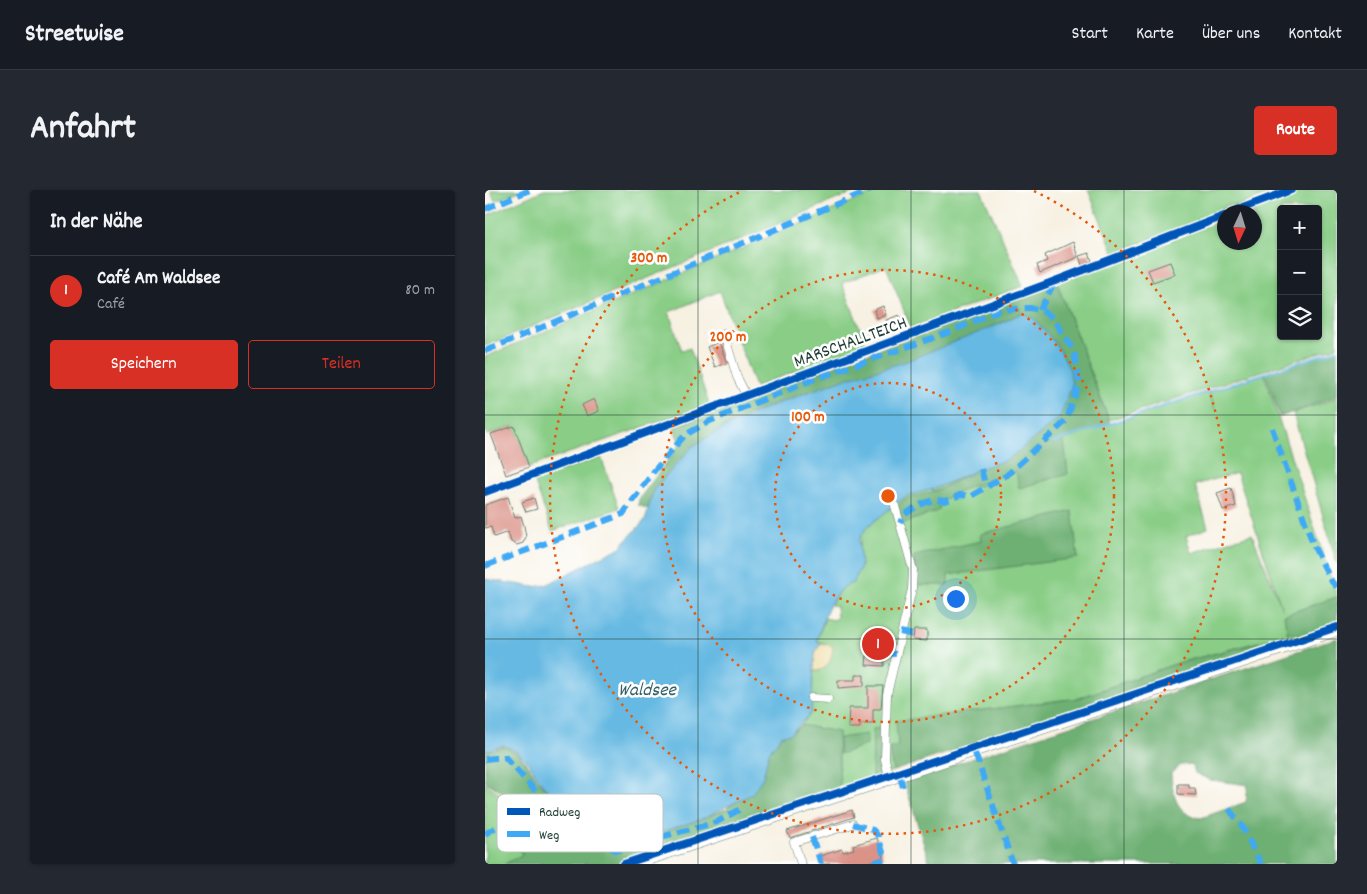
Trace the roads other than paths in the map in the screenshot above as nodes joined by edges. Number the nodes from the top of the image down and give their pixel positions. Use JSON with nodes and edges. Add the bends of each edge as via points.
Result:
{"nodes":[{"id":1,"x":1291,"y":190,"type":"edge"},
{"id":2,"x":1251,"y":205,"type":"edge"},
{"id":3,"x":1217,"y":219,"type":"edge"},
{"id":4,"x":724,"y":334,"type":"dead end"},
{"id":5,"x":746,"y":395,"type":"junction"},
{"id":6,"x":485,"y":492,"type":"edge"},
{"id":7,"x":895,"y":506,"type":"dead end"},
{"id":8,"x":1337,"y":632,"type":"edge"},
{"id":9,"x":811,"y":698,"type":"dead end"},
{"id":10,"x":828,"y":699,"type":"dead end"},
{"id":11,"x":890,"y":781,"type":"junction"},
{"id":12,"x":853,"y":824,"type":"dead end"},
{"id":13,"x":639,"y":864,"type":"edge"},
{"id":14,"x":801,"y":864,"type":"edge"}],
"edges":[{"from":1,"to":2,"type":"street"},
{"from":3,"to":5,"type":"street","name":"MARSCHALLTEICH"},
{"from":4,"to":5,"type":"street"},
{"from":5,"to":6,"type":"street","name":"MARSCHALLTEICH"},
{"from":7,"to":11,"type":"street","via":[[913,570],[912,589],[887,694],[885,759]]},
{"from":8,"to":11,"type":"street"},
{"from":9,"to":10,"type":"street"},
{"from":11,"to":13,"type":"street"},
{"from":12,"to":14,"type":"street","via":[[794,842]]}]}
